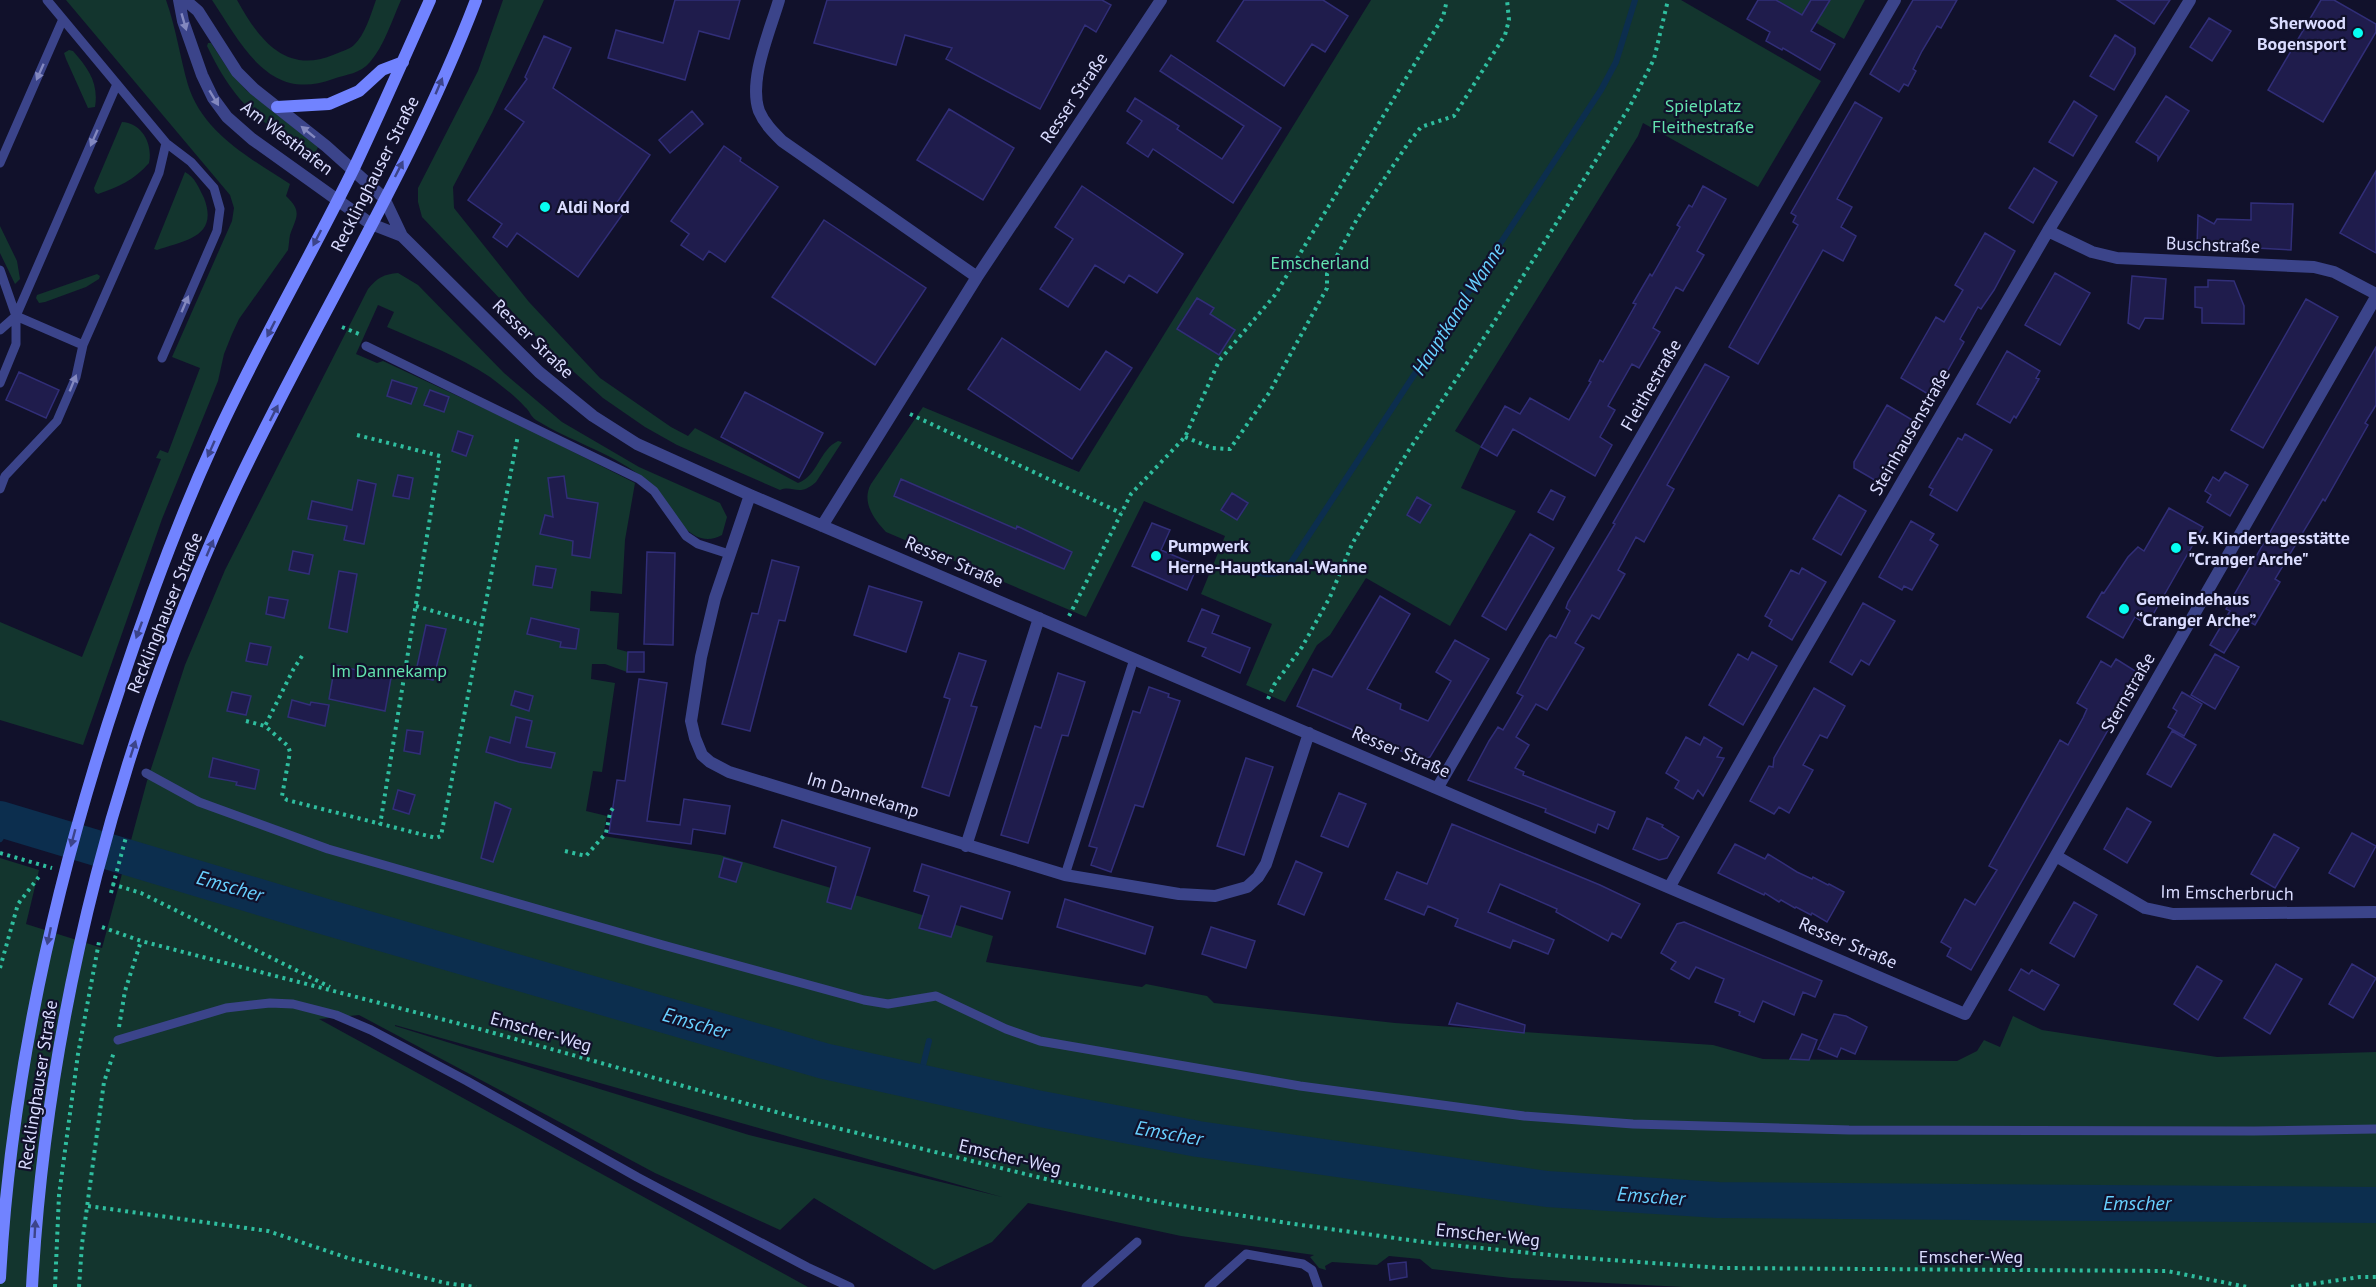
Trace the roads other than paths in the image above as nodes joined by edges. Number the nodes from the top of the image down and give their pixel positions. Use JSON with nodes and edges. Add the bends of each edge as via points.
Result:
{"nodes":[{"id":1,"x":47,"y":0,"type":"edge"},
{"id":2,"x":179,"y":0,"type":"edge"},
{"id":3,"x":185,"y":0,"type":"edge"},
{"id":4,"x":429,"y":0,"type":"edge"},
{"id":5,"x":476,"y":0,"type":"edge"},
{"id":6,"x":779,"y":0,"type":"edge"},
{"id":7,"x":1161,"y":0,"type":"edge"},
{"id":8,"x":1895,"y":0,"type":"edge"},
{"id":9,"x":2190,"y":0,"type":"edge"},
{"id":10,"x":63,"y":19,"type":"junction"},
{"id":11,"x":403,"y":62,"type":"junction"},
{"id":12,"x":117,"y":84,"type":"junction"},
{"id":13,"x":277,"y":106,"type":"junction"},
{"id":14,"x":166,"y":142,"type":"junction"},
{"id":15,"x":0,"y":163,"type":"edge"},
{"id":16,"x":353,"y":169,"type":"junction"},
{"id":17,"x":384,"y":198,"type":"junction"},
{"id":18,"x":338,"y":199,"type":"junction"},
{"id":19,"x":371,"y":224,"type":"junction"},
{"id":20,"x":2048,"y":231,"type":"junction"},
{"id":21,"x":402,"y":236,"type":"junction"},
{"id":22,"x":0,"y":270,"type":"edge"},
{"id":23,"x":977,"y":277,"type":"junction"},
{"id":24,"x":2376,"y":296,"type":"edge"},
{"id":25,"x":16,"y":316,"type":"junction"},
{"id":26,"x":0,"y":330,"type":"edge"},
{"id":27,"x":365,"y":342,"type":"road end"},
{"id":28,"x":83,"y":345,"type":"junction"},
{"id":29,"x":162,"y":358,"type":"dead end"},
{"id":30,"x":0,"y":383,"type":"edge"},
{"id":31,"x":2,"y":475,"type":"edge"},
{"id":32,"x":0,"y":489,"type":"edge"},
{"id":33,"x":750,"y":495,"type":"junction"},
{"id":34,"x":822,"y":526,"type":"junction"},
{"id":35,"x":729,"y":554,"type":"junction"},
{"id":36,"x":1039,"y":618,"type":"junction"},
{"id":37,"x":1134,"y":659,"type":"junction"},
{"id":38,"x":1309,"y":733,"type":"junction"},
{"id":39,"x":146,"y":773,"type":"dead end"},
{"id":40,"x":1438,"y":788,"type":"junction"},
{"id":41,"x":966,"y":846,"type":"junction"},
{"id":42,"x":2056,"y":856,"type":"junction"},
{"id":43,"x":1065,"y":875,"type":"junction"},
{"id":44,"x":1670,"y":886,"type":"junction"},
{"id":45,"x":2376,"y":912,"type":"edge"},
{"id":46,"x":1965,"y":1014,"type":"joint"},
{"id":47,"x":118,"y":1040,"type":"road end"},
{"id":48,"x":2376,"y":1129,"type":"edge"},
{"id":49,"x":1137,"y":1242,"type":"dead end"},
{"id":50,"x":0,"y":1278,"type":"edge"},
{"id":51,"x":32,"y":1287,"type":"edge"},
{"id":52,"x":850,"y":1287,"type":"edge"},
{"id":53,"x":1086,"y":1287,"type":"edge"},
{"id":54,"x":1209,"y":1287,"type":"edge"},
{"id":55,"x":1318,"y":1287,"type":"edge"}],
"edges":[{"from":1,"to":10,"type":"lane"},
{"from":2,"to":18,"type":"street","name":"Am Westhafen","one_way":true,"via":[[202,75],[227,117]]},
{"from":3,"to":13,"type":"street","name":"Am Westhafen","via":[[198,11],[237,72]]},
{"from":4,"to":11,"type":"main road","name":"Recklinghauser Straße"},
{"from":17,"to":5,"type":"main road","name":"Recklinghauser Straße","one_way":true,"via":[[415,140]]},
{"from":6,"to":23,"type":"street","via":[[756,91],[759,110],[768,127],[782,141]]},
{"from":7,"to":23,"type":"street","name":"Resser Straße"},
{"from":8,"to":40,"type":"street","name":"Fleithestraße"},
{"from":9,"to":20,"type":"street","name":"Steinhausenstraße"},
{"from":10,"to":12,"type":"lane"},
{"from":10,"to":15,"type":"lane","one_way":true},
{"from":11,"to":13,"type":"main road","via":[[382,70],[359,91],[329,104]]},
{"from":11,"to":16,"type":"main road","name":"Recklinghauser Straße"},
{"from":12,"to":14,"type":"lane"},
{"from":12,"to":25,"type":"lane","one_way":true},
{"from":16,"to":13,"type":"street","name":"Am Westhafen","one_way":true},
{"from":14,"to":28,"type":"lane","via":[[159,173]]},
{"from":29,"to":14,"type":"lane","one_way":true,"via":[[217,231],[220,209],[214,188]]},
{"from":16,"to":17,"type":"street","name":"Am Westhafen"},
{"from":16,"to":18,"type":"main road","name":"Recklinghauser Straße"},
{"from":17,"to":19,"type":"main road","name":"Recklinghauser Straße"},
{"from":17,"to":21,"type":"street","name":"Resser Straße"},
{"from":18,"to":19,"type":"street","name":"Am Westhafen"},
{"from":18,"to":50,"type":"main road","name":"Recklinghauser Straße","one_way":true,"via":[[236,396],[172,540],[85,797],[62,879],[22,1064]]},
{"from":19,"to":21,"type":"street","name":"Am Westhafen"},
{"from":51,"to":19,"type":"main road","name":"Recklinghauser Straße","one_way":true,"via":[[36,1213],[58,1051],[94,888],[150,696],[238,483]]},
{"from":20,"to":24,"type":"street","name":"Buschstraße","via":[[2092,252],[2117,258],[2326,269]]},
{"from":20,"to":44,"type":"street","name":"Steinhausenstraße"},
{"from":21,"to":33,"type":"street","name":"Resser Straße","via":[[539,372],[585,410],[637,444]]},
{"from":22,"to":25,"type":"lane"},
{"from":23,"to":34,"type":"street","name":"Resser Straße"},
{"from":24,"to":42,"type":"street","name":"Sternstraße"},
{"from":25,"to":26,"type":"lane"},
{"from":25,"to":28,"type":"lane"},
{"from":25,"to":30,"type":"lane","via":[[16,344]]},
{"from":27,"to":35,"type":"lane","via":[[639,479],[654,491],[686,536]]},
{"from":31,"to":28,"type":"lane","one_way":true,"via":[[57,421],[76,377]]},
{"from":31,"to":32,"type":"lane"},
{"from":33,"to":34,"type":"street","name":"Resser Straße"},
{"from":33,"to":35,"type":"street","name":"Im Dannekamp"},
{"from":34,"to":36,"type":"street","name":"Resser Straße"},
{"from":35,"to":41,"type":"street","name":"Im Dannekamp","via":[[703,648],[691,721],[702,755],[729,772]]},
{"from":36,"to":37,"type":"street","name":"Resser Straße"},
{"from":36,"to":41,"type":"street"},
{"from":37,"to":38,"type":"street","name":"Resser Straße"},
{"from":37,"to":43,"type":"lane"},
{"from":38,"to":40,"type":"street","name":"Resser Straße"},
{"from":38,"to":43,"type":"street","name":"Im Dannekamp","via":[[1266,864],[1247,887],[1215,896],[1179,894]]},
{"from":39,"to":48,"type":"lane","via":[[199,802],[328,849],[864,1000],[888,1004],[936,996],[1040,1041],[1300,1086],[1524,1116],[1634,1124],[1850,1130]]},
{"from":40,"to":44,"type":"street","name":"Resser Straße"},
{"from":41,"to":43,"type":"street","name":"Im Dannekamp"},
{"from":42,"to":45,"type":"street","name":"Im Emscherbruch","via":[[2160,913]]},
{"from":42,"to":46,"type":"street","name":"Sternstraße"},
{"from":44,"to":46,"type":"street","name":"Resser Straße"},
{"from":47,"to":52,"type":"lane","via":[[226,1008],[293,1004],[336,1015],[467,1081],[807,1268]]},
{"from":49,"to":53,"type":"lane"},
{"from":54,"to":55,"type":"lane","via":[[1246,1254],[1303,1264],[1312,1269]]}]}
